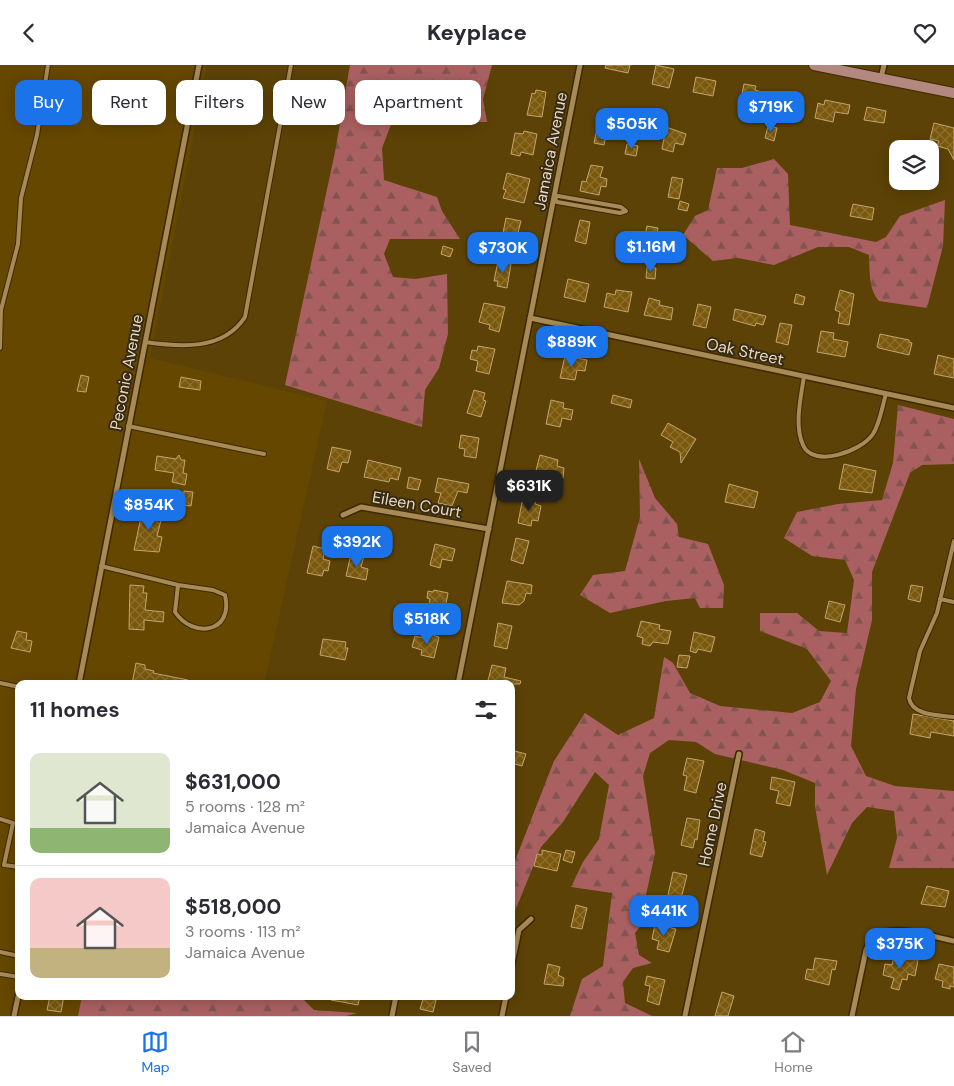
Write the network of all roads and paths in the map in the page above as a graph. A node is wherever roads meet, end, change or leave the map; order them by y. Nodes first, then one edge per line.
1 (48, 65) edge
2 (198, 65) edge
3 (291, 65) edge
4 (580, 65) edge
5 (814, 65) edge
6 (884, 65) edge
7 (881, 78) junction
8 (954, 93) edge
9 (554, 198) junction
10 (530, 318) junction
11 (145, 342) junction
12 (0, 349) edge
13 (804, 376) junction
14 (886, 393) junction
15 (954, 408) edge
16 (128, 426) junction
17 (264, 454) dead end
18 (342, 515) dead end
19 (489, 529) junction
20 (954, 541) edge
21 (101, 566) junction
22 (178, 585) junction
23 (940, 599) junction
24 (954, 602) edge
25 (79, 680) edge
26 (459, 680) edge
27 (0, 683) edge
28 (15, 686) edge
29 (954, 717) edge
30 (739, 754) dead end
31 (0, 819) edge
32 (15, 866) edge
33 (531, 919) dead end
34 (954, 941) edge
35 (515, 950) edge
36 (0, 952) edge
37 (15, 955) edge
38 (0, 974) edge
39 (15, 976) edge
40 (17, 1000) edge
41 (395, 1000) edge
42 (505, 1000) edge
43 (14, 1016) edge
44 (392, 1016) edge
45 (502, 1016) edge
46 (685, 1016) edge
47 (852, 1016) edge

1 - 12 lane
2 - 11 street, Peconic Avenue
3 - 11 lane
4 - 9 street, Jamaica Avenue
5 - 7 street
6 - 7 street
7 - 8 street
9 - 9 lane
9 - 10 street, Jamaica Avenue
10 - 13 street, Oak Street
10 - 19 street, Jamaica Avenue
11 - 16 street, Peconic Avenue
13 - 14 street, Oak Street
13 - 14 lane
14 - 15 street, Oak Street
16 - 17 lane
16 - 21 street, Peconic Avenue
18 - 19 street, Eileen Court
19 - 26 street, Jamaica Avenue
20 - 23 lane
21 - 22 lane
21 - 25 street, Peconic Avenue
22 - 22 lane
23 - 24 lane
23 - 29 lane
27 - 28 lane
30 - 46 street, Home Drive
31 - 32 lane
33 - 35 street
34 - 47 street
36 - 37 lane
38 - 39 lane
40 - 43 street
41 - 44 street
42 - 45 street

